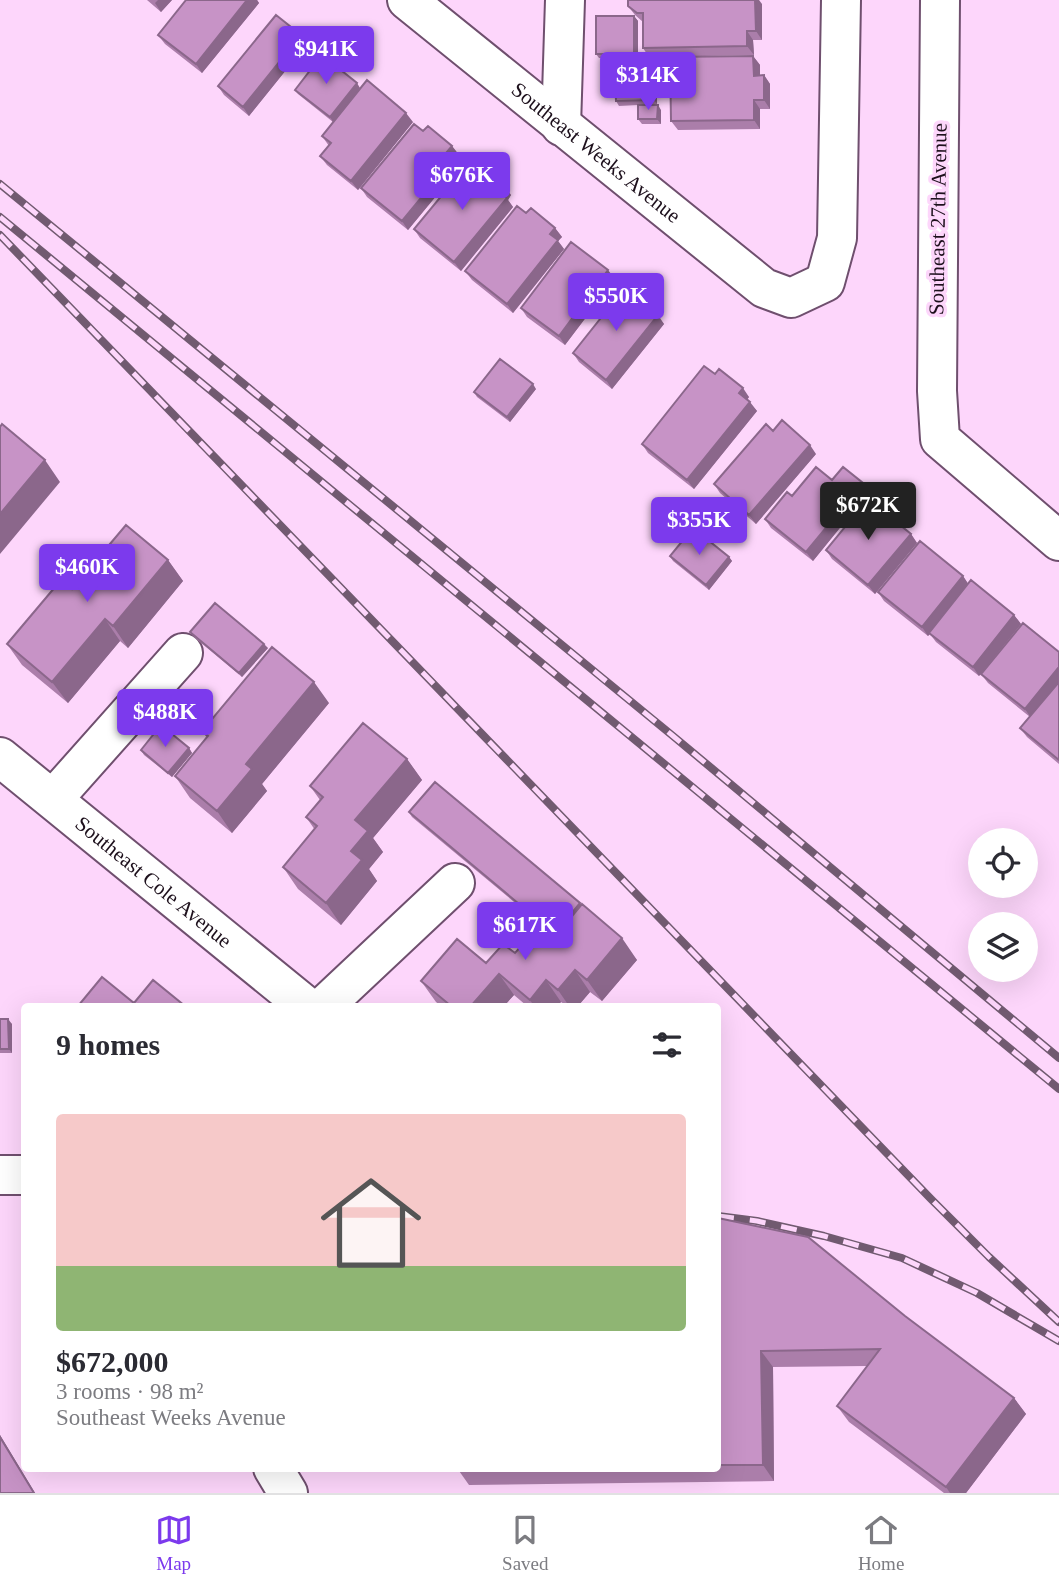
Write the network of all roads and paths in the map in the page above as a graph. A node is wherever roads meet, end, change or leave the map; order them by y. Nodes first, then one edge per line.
1 (407, 0) edge
2 (565, 0) edge
3 (841, 0) edge
4 (940, 0) edge
5 (561, 126) junction
6 (1059, 541) edge
7 (183, 653) dead end
8 (0, 757) edge
9 (53, 800) junction
10 (455, 883) dead end
11 (302, 1003) edge
12 (327, 1003) edge
13 (0, 1175) edge
14 (21, 1175) edge
15 (275, 1472) edge
16 (288, 1493) edge

1 - 5 street, Southeast Weeks Avenue
2 - 5 street
3 - 5 street, Southeast Weeks Avenue
4 - 6 street, Southeast 27th Avenue
7 - 9 street
8 - 9 street, Southeast Cole Avenue
9 - 11 street, Southeast Cole Avenue
10 - 12 street
13 - 14 street
15 - 16 street

